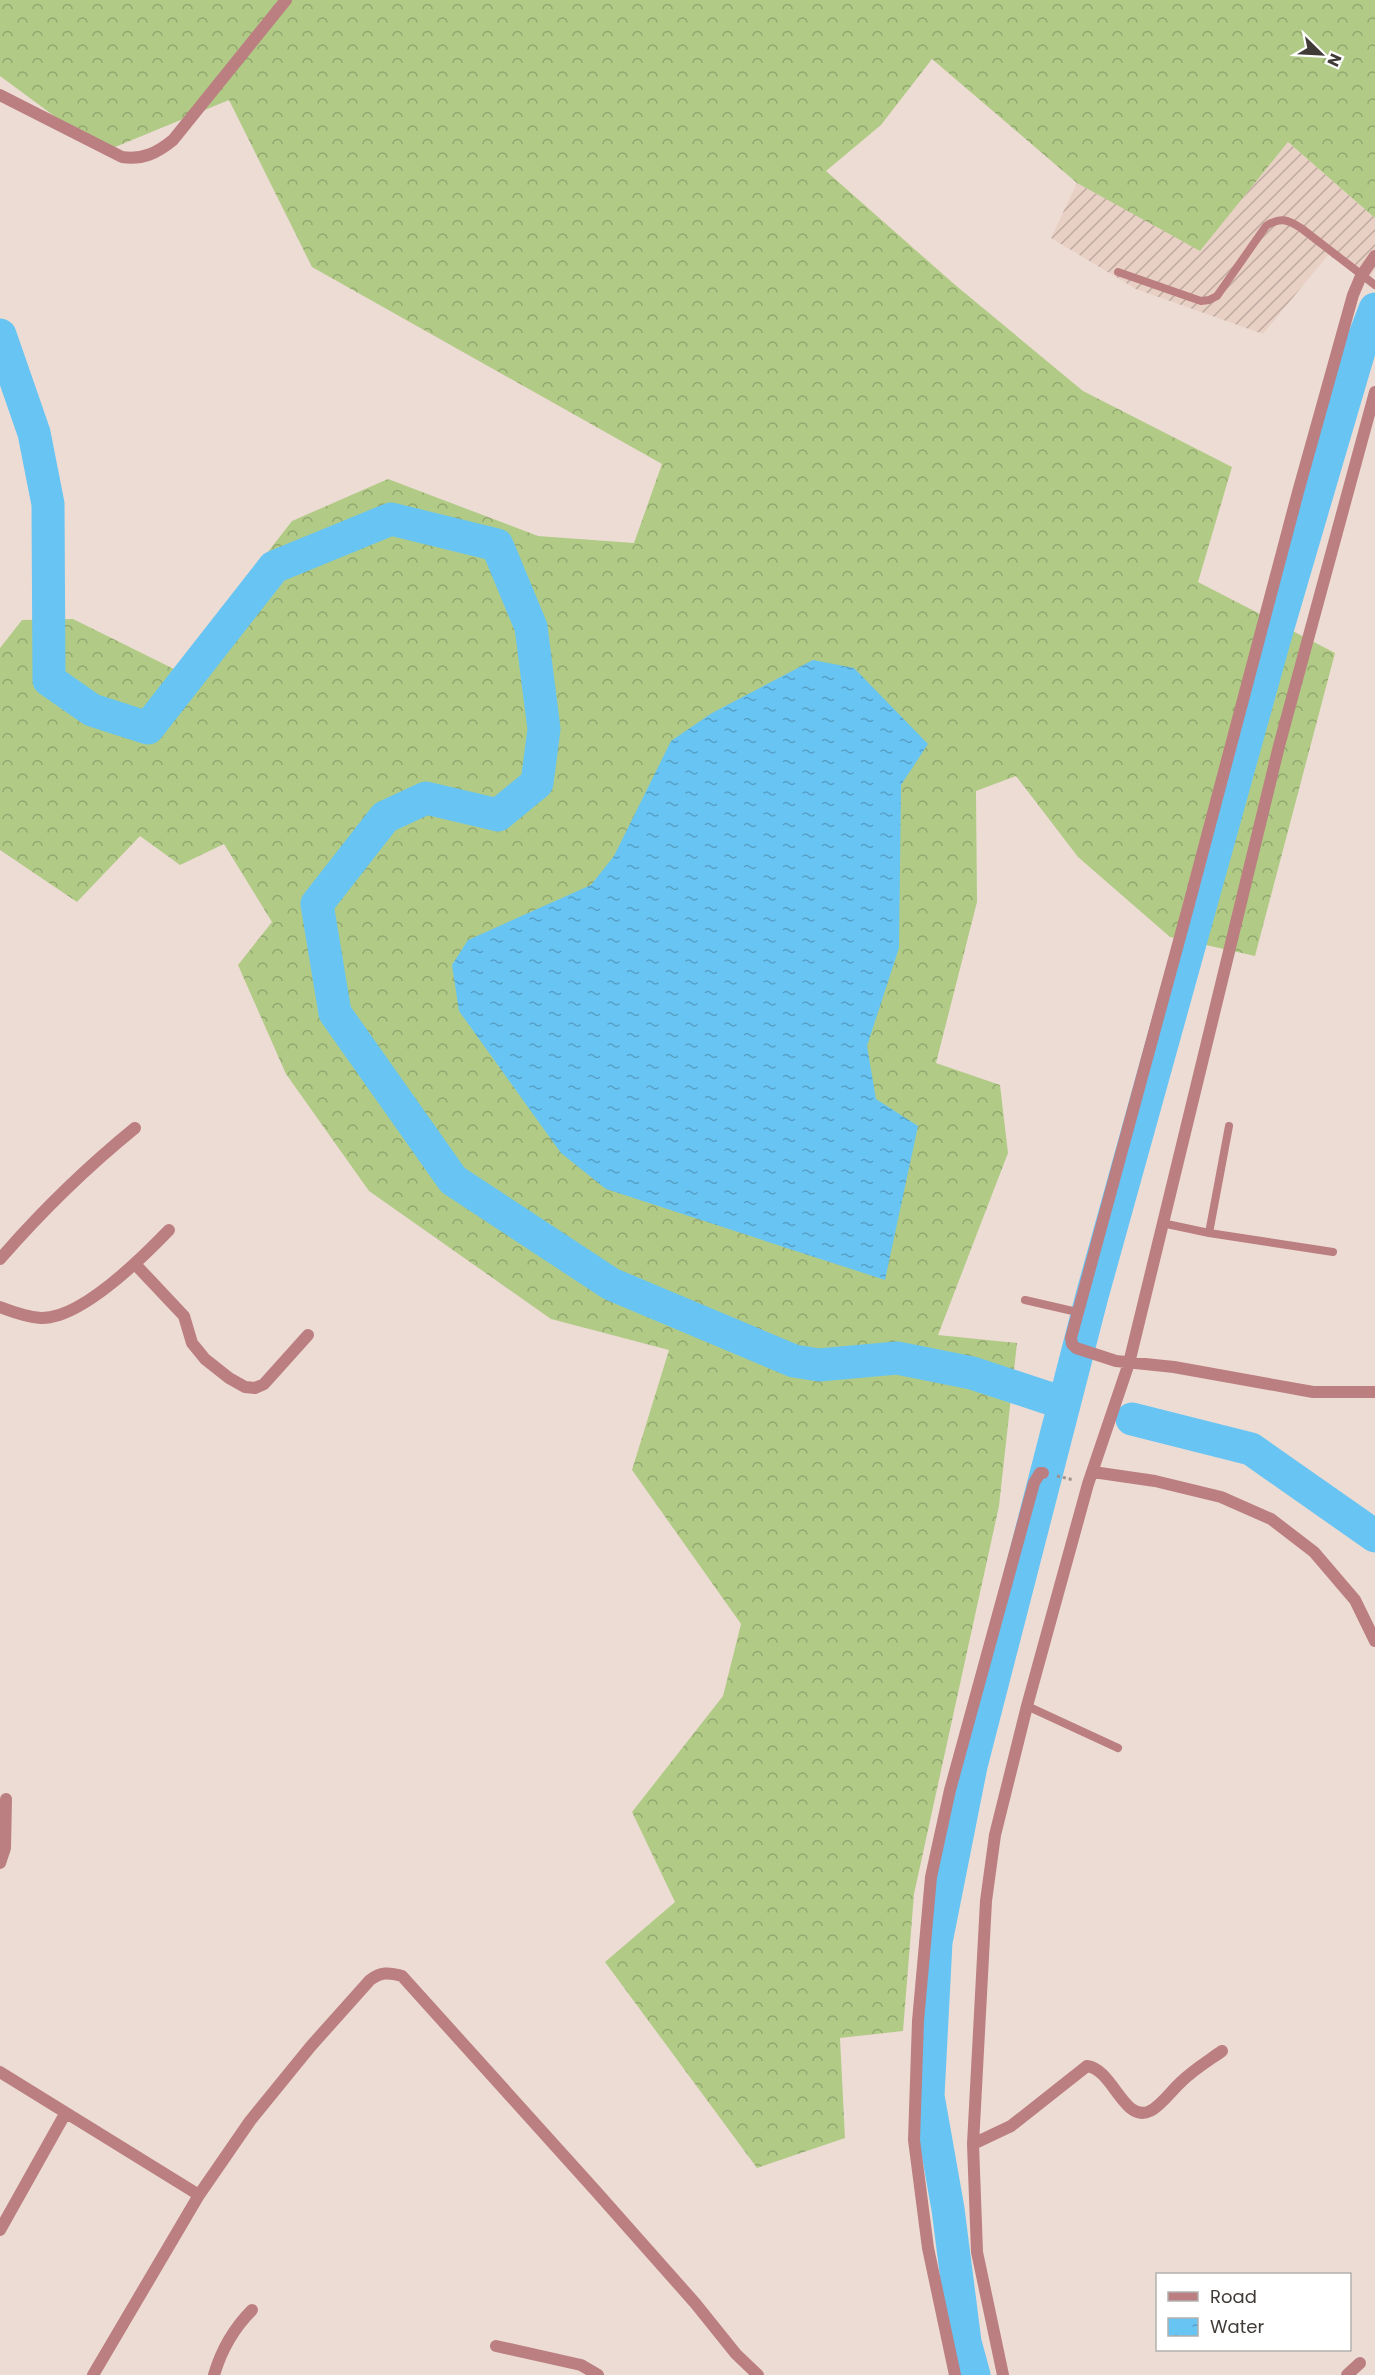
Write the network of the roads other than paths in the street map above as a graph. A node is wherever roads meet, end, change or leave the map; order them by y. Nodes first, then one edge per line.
1 (286, 0) edge
2 (0, 95) edge
3 (1375, 256) edge
4 (1118, 272) dead end
5 (1361, 276) junction
6 (1374, 285) edge
7 (1375, 392) edge
8 (1229, 1126) dead end
9 (135, 1128) dead end
10 (1162, 1222) junction
11 (169, 1230) dead end
12 (1209, 1233) junction
13 (1333, 1252) dead end
14 (0, 1259) edge
15 (135, 1264) junction
16 (1025, 1300) dead end
17 (0, 1307) edge
18 (1077, 1312) junction
19 (308, 1335) dead end
20 (1129, 1363) junction
21 (1375, 1392) edge
22 (1093, 1472) junction
23 (1044, 1473) dead end
24 (1375, 1641) edge
25 (1028, 1706) junction
26 (1118, 1748) dead end
27 (6, 1799) dead end
28 (0, 1863) edge
29 (1222, 2051) dead end
30 (0, 2072) edge
31 (65, 2114) junction
32 (973, 2144) junction
33 (199, 2195) junction
34 (0, 2230) edge
35 (252, 2310) dead end
36 (496, 2346) dead end
37 (1360, 2363) dead end
38 (93, 2375) edge
39 (214, 2375) edge
40 (598, 2375) edge
41 (758, 2375) edge
42 (955, 2375) edge
43 (1003, 2375) edge
44 (1347, 2375) edge

1 - 2 street
3 - 5 street
4 - 5 lane
5 - 6 lane
5 - 18 street
7 - 10 street
8 - 12 lane
9 - 14 street
10 - 12 lane
10 - 20 street
11 - 15 street
12 - 13 lane
15 - 17 street
15 - 19 street
16 - 18 lane
18 - 20 street
20 - 21 street
20 - 22 street
22 - 24 street
22 - 25 street
23 - 42 street
25 - 26 lane
25 - 32 street
27 - 28 street
29 - 32 street
30 - 31 street
31 - 33 street
31 - 34 street
32 - 43 street
33 - 38 street
33 - 41 street
35 - 39 street
36 - 40 street
37 - 44 street

